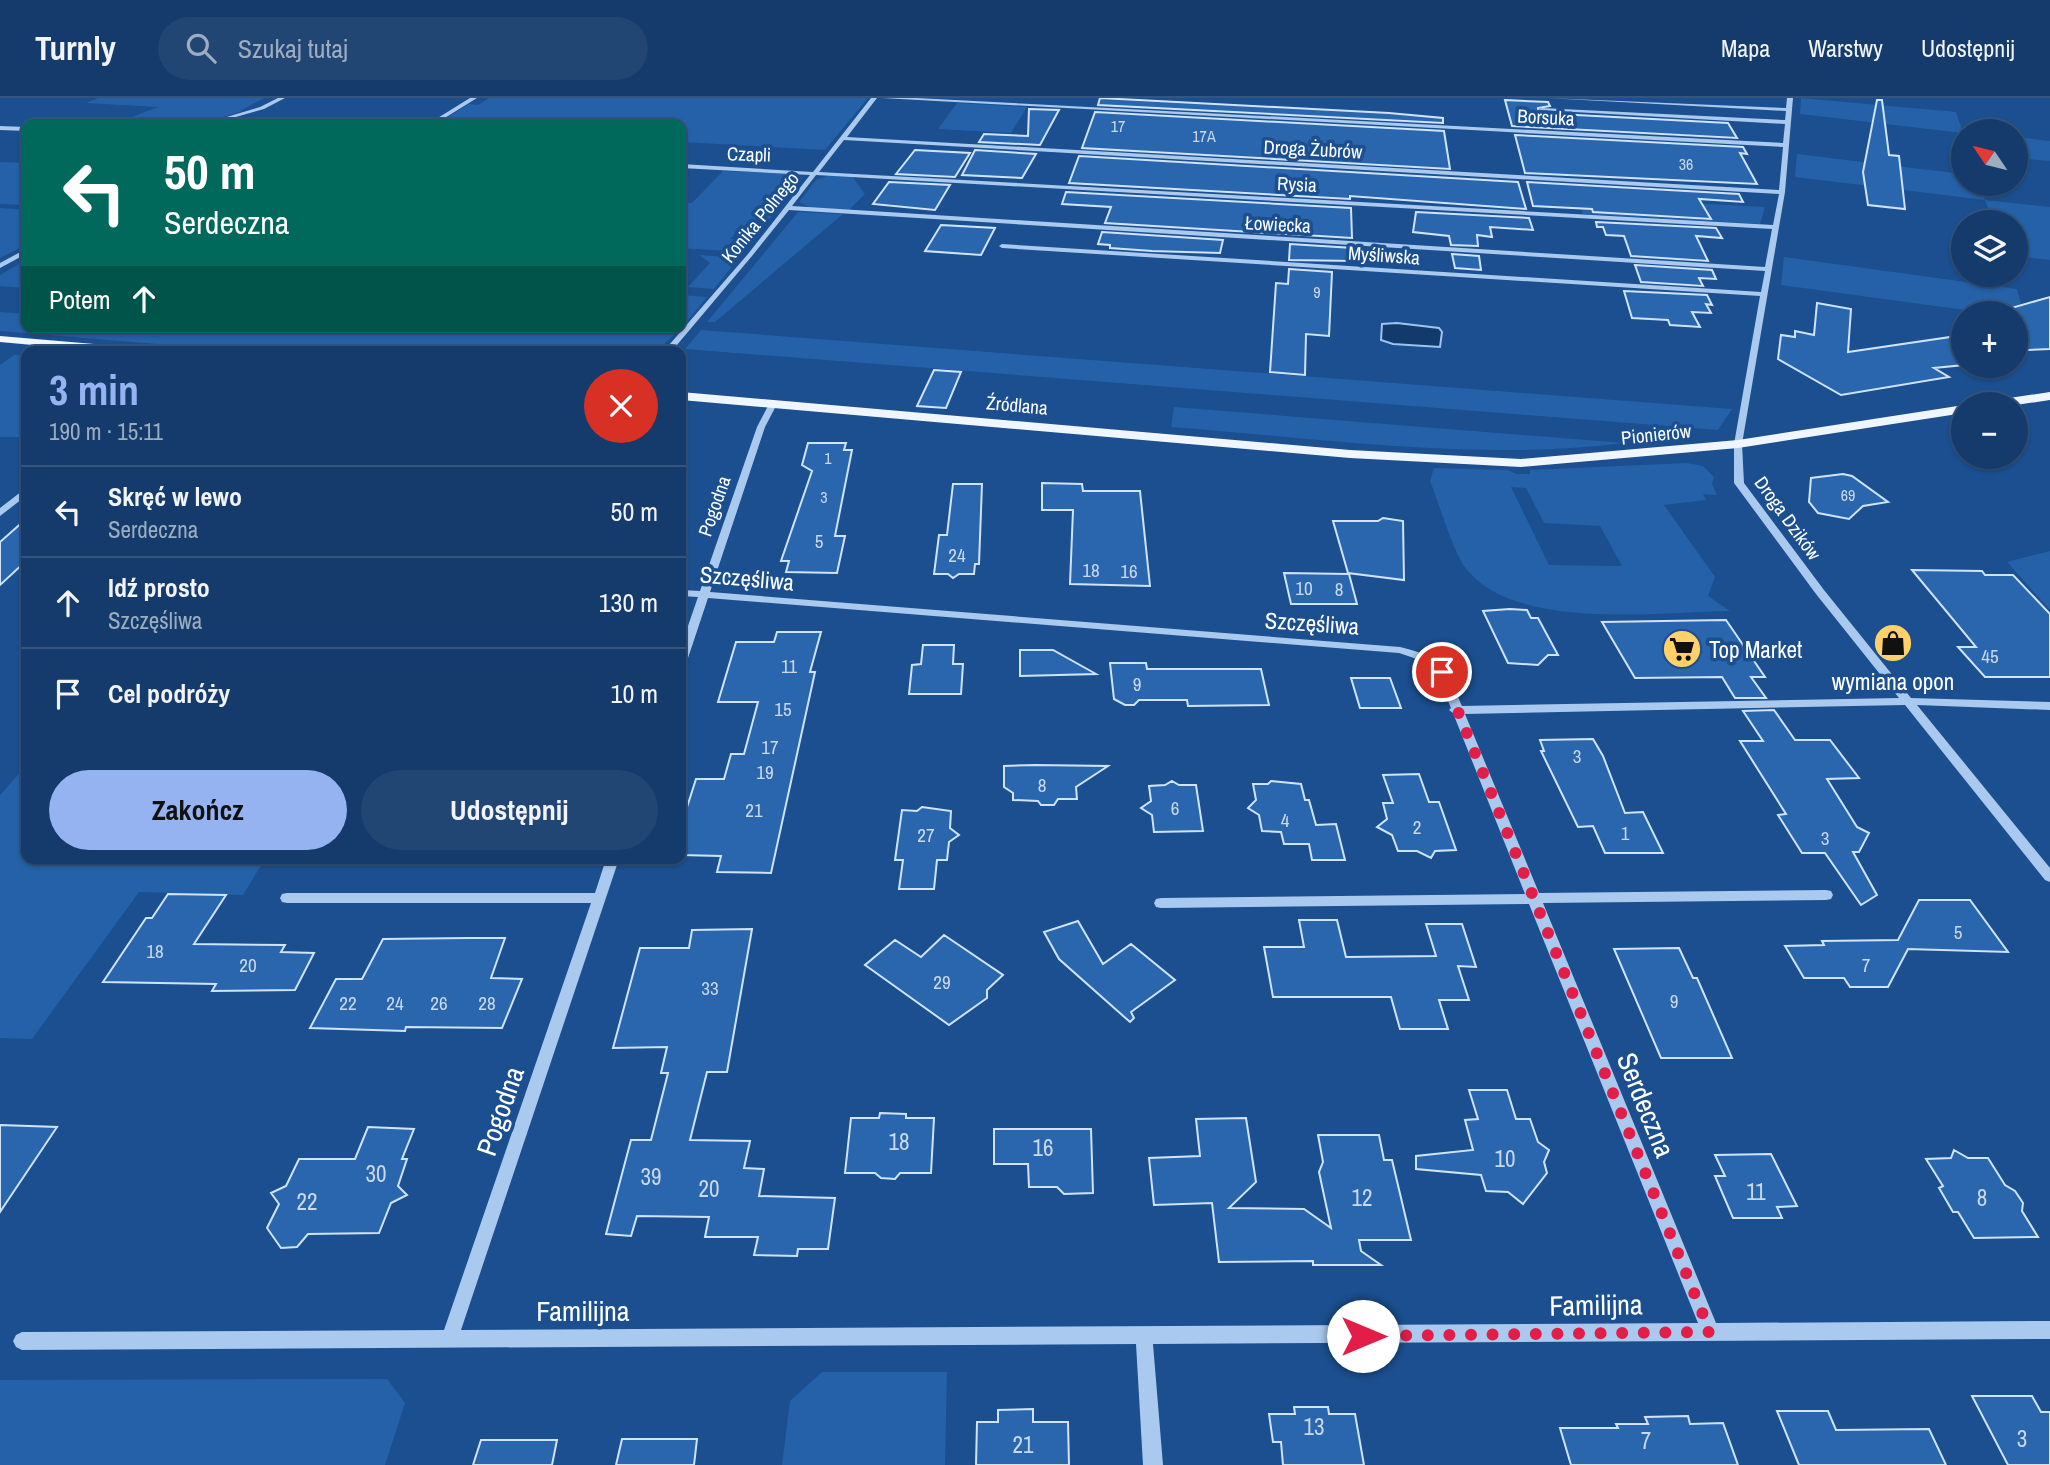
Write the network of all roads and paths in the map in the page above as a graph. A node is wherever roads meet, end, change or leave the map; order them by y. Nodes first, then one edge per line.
1 (282, 98) edge
2 (474, 98) edge
3 (874, 98) edge
4 (885, 98) edge
5 (1550, 98) edge
6 (1790, 98) edge
7 (1542, 110) dead end
8 (1789, 110) junction
9 (224, 119) edge
10 (439, 119) edge
11 (1788, 122) junction
12 (0, 128) edge
13 (21, 130) edge
14 (842, 138) junction
15 (1786, 145) junction
16 (686, 166) edge
17 (817, 172) junction
18 (1782, 192) junction
19 (787, 208) junction
20 (1776, 227) junction
21 (1002, 246) dead end
22 (21, 254) edge
23 (0, 266) edge
24 (1768, 269) junction
25 (1764, 294) junction
26 (686, 329) edge
27 (0, 339) edge
28 (82, 346) edge
29 (686, 396) edge
30 (2050, 396) edge
31 (2028, 399) edge
32 (773, 404) junction
33 (1951, 411) edge
34 (1738, 444) junction
35 (1350, 454) joint
36 (21, 495) edge
37 (0, 513) edge
38 (686, 593) edge
39 (703, 595) junction
40 (686, 646) edge
41 (1907, 701) junction
42 (2050, 706) edge
43 (1455, 710) junction
44 (611, 864) edge
45 (2050, 877) edge
46 (1826, 895) dead end
47 (287, 898) dead end
48 (600, 898) junction
49 (1533, 898) junction
50 (1161, 903) dead end
51 (2050, 1330) edge
52 (1710, 1332) junction
53 (1143, 1337) junction
54 (449, 1340) junction
55 (22, 1341) dead end
56 (1153, 1465) edge

1 - 9 street
2 - 10 street
3 - 14 street, Konika Polnego
4 - 15 street, Borsuka
5 - 8 street
6 - 8 street, Droga Dzików
7 - 11 street
8 - 11 street, Droga Dzików
11 - 15 street, Droga Dzików
12 - 13 street
14 - 17 street, Konika Polnego
14 - 18 street, Droga Żubrów
15 - 18 street, Droga Dzików
16 - 17 street, Czapli
17 - 19 street, Konika Polnego
17 - 20 street, Rysia
18 - 20 street, Droga Dzików
19 - 24 street, Łowiecka
19 - 26 street, Konika Polnego
20 - 24 street, Droga Dzików
21 - 25 street, Myśliwska
22 - 23 street
24 - 25 street, Droga Dzików
25 - 34 street, Droga Dzików
27 - 28 main road
29 - 32 main road, Źródlana
30 - 31 main road
32 - 35 main road, Źródlana
32 - 39 street, Pogodna
33 - 34 main road, Pionierów
34 - 35 main road, Pionierów
34 - 41 street, Droga Dzików
36 - 37 street
38 - 39 street, Szczęśliwa
39 - 40 street, Pogodna
39 - 43 street, Szczęśliwa
41 - 42 street
41 - 43 street
41 - 45 street, Droga Dzików
43 - 49 street, Serdeczna
44 - 48 street, Pogodna
46 - 49 street
47 - 48 street
48 - 54 street, Pogodna
49 - 50 street
49 - 52 street, Serdeczna
51 - 52 street, Familijna
52 - 53 street, Familijna
53 - 54 street, Familijna
53 - 56 street
54 - 55 street, Familijna

